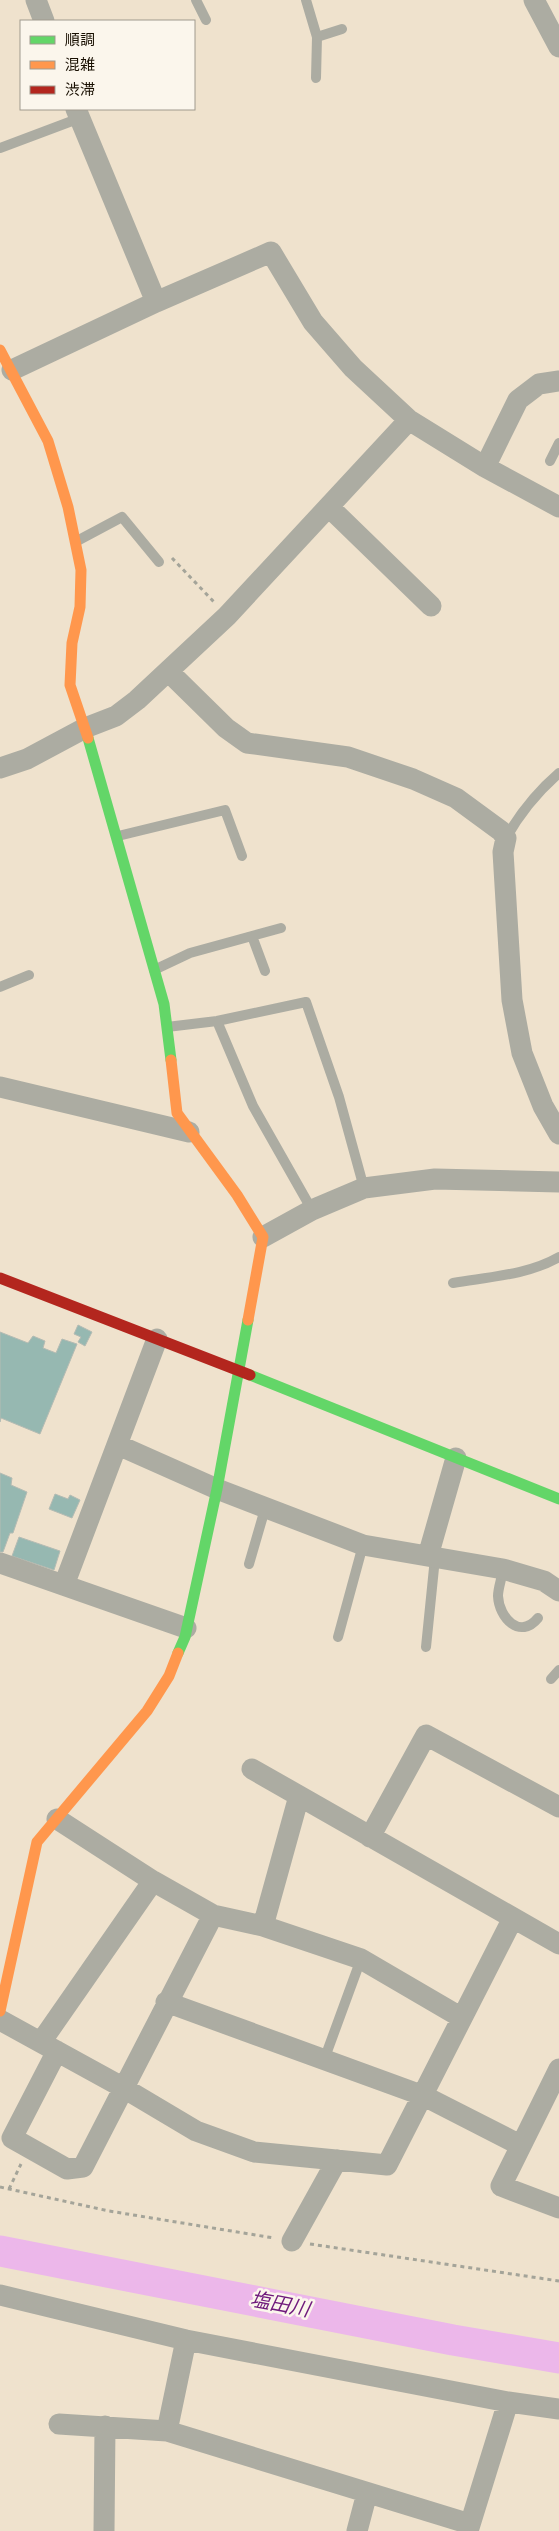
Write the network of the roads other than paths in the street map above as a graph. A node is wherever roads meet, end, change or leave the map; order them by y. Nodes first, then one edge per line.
1 (36, 0) edge
2 (196, 0) edge
3 (306, 0) edge
4 (534, 0) edge
5 (44, 20) edge
6 (206, 20) dead end
7 (342, 29) dead end
8 (317, 37) junction
9 (559, 47) edge
10 (316, 78) dead end
11 (78, 113) edge
12 (0, 148) edge
13 (156, 302) junction
14 (0, 350) edge
15 (12, 370) junction
16 (559, 381) edge
17 (409, 420) junction
18 (559, 443) edge
19 (550, 461) dead end
20 (485, 467) junction
21 (559, 507) edge
22 (330, 508) junction
23 (76, 542) junction
24 (159, 562) road end
25 (431, 606) dead end
26 (169, 672) junction
27 (85, 728) junction
28 (0, 768) edge
29 (559, 773) edge
30 (115, 837) junction
31 (506, 838) junction
32 (242, 856) dead end
33 (281, 928) dead end
34 (252, 936) junction
35 (154, 970) junction
36 (265, 971) dead end
37 (29, 975) dead end
38 (0, 987) edge
39 (217, 1021) junction
40 (167, 1027) junction
41 (0, 1087) edge
42 (189, 1132) junction
43 (559, 1134) edge
44 (559, 1182) edge
45 (364, 1188) junction
46 (312, 1210) junction
47 (263, 1237) junction
48 (559, 1257) edge
49 (0, 1278) edge
50 (453, 1283) dead end
51 (158, 1339) junction
52 (238, 1370) junction
53 (118, 1445) junction
54 (456, 1458) junction
55 (217, 1490) junction
56 (559, 1499) edge
57 (265, 1509) junction
58 (363, 1545) junction
59 (432, 1557) junction
60 (0, 1563) edge
61 (249, 1564) dead end
62 (503, 1569) junction
63 (64, 1585) junction
64 (559, 1591) edge
65 (538, 1618) dead end
66 (186, 1628) junction
67 (338, 1637) dead end
68 (426, 1647) dead end
69 (559, 1670) edge
70 (551, 1679) dead end
71 (252, 1769) dead end
72 (299, 1796) junction
73 (559, 1807) edge
74 (57, 1819) junction
75 (370, 1837) junction
76 (154, 1881) junction
77 (213, 1915) junction
78 (513, 1918) junction
79 (263, 1926) junction
80 (559, 1944) edge
81 (361, 1959) junction
82 (166, 2002) junction
83 (0, 2011) edge
84 (462, 2018) junction
85 (0, 2020) edge
86 (49, 2047) junction
87 (324, 2060) junction
88 (559, 2069) edge
89 (122, 2087) junction
90 (424, 2096) junction
91 (520, 2146) junction
92 (337, 2160) junction
93 (559, 2208) edge
94 (292, 2241) dead end
95 (0, 2295) edge
96 (186, 2340) junction
97 (508, 2402) junction
98 (559, 2409) edge
99 (59, 2424) dead end
100 (104, 2426) junction
101 (167, 2431) junction
102 (367, 2493) junction
103 (469, 2528) edge
104 (105, 2531) edge
105 (357, 2531) edge

1 - 5 street
2 - 6 lane
3 - 8 lane
4 - 9 street
7 - 8 lane
8 - 10 lane
11 - 12 lane
11 - 13 street
13 - 15 street
13 - 17 street
14 - 15 street
15 - 23 street
16 - 20 street
17 - 20 street
17 - 22 street
18 - 19 lane
20 - 21 street
22 - 25 street
22 - 26 street
23 - 24 lane
23 - 27 street
26 - 27 street
26 - 31 street
27 - 28 street
27 - 30 street
29 - 31 lane
30 - 32 lane
30 - 35 street
31 - 43 street
33 - 34 lane
34 - 35 lane
34 - 36 lane
35 - 40 street
37 - 38 lane
39 - 40 lane
39 - 45 lane
39 - 46 lane
40 - 42 street
41 - 42 street
42 - 47 street
44 - 45 street
45 - 46 street
46 - 47 street
47 - 52 street
48 - 50 lane
49 - 51 street
51 - 52 street
51 - 53 street
52 - 54 street
52 - 55 street
53 - 55 street
53 - 63 street
54 - 56 street
54 - 59 street
55 - 57 street
55 - 66 street
57 - 58 street
57 - 61 lane
58 - 59 street
58 - 67 lane
59 - 62 street
59 - 68 lane
60 - 63 street
62 - 64 street
62 - 65 lane
63 - 66 street
66 - 74 street
69 - 70 lane
71 - 72 street
72 - 75 street
72 - 79 street
73 - 75 street
74 - 76 street
74 - 83 street
75 - 78 street
76 - 77 street
76 - 86 street
77 - 79 street
77 - 82 street
78 - 80 street
78 - 84 street
79 - 81 street
81 - 84 street
81 - 87 lane
82 - 87 street
82 - 89 street
84 - 90 street
85 - 86 street
86 - 89 street
86 - 89 street
87 - 90 street
88 - 91 street
89 - 92 street
90 - 91 street
90 - 92 street
91 - 93 street
92 - 94 street
95 - 96 street
96 - 97 street
96 - 101 street
97 - 98 street
97 - 103 street
99 - 100 street
100 - 101 street
100 - 104 street
101 - 102 street
102 - 103 street
102 - 105 street

